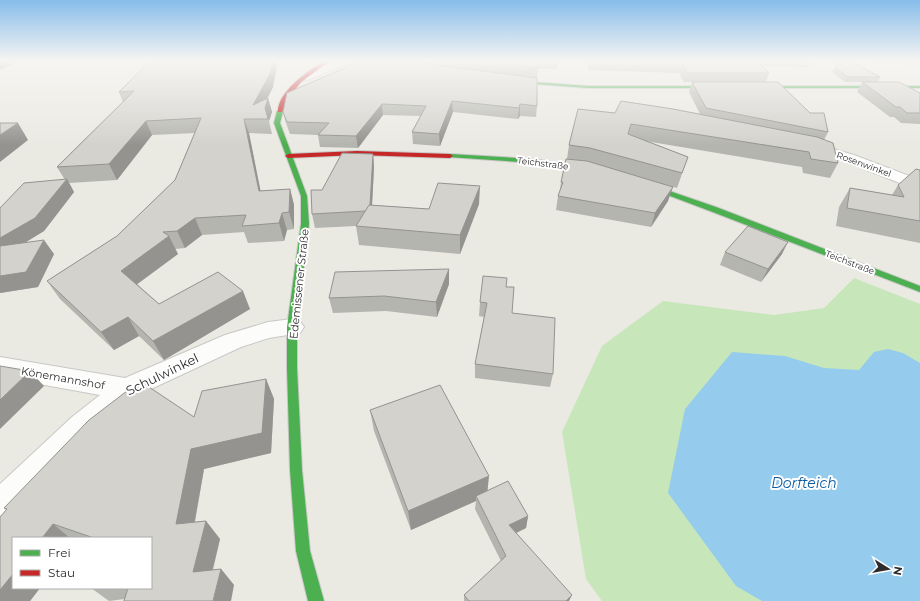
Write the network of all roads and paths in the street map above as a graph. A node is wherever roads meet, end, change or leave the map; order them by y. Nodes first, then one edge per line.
1 (294, 89) edge
2 (790, 141) edge
3 (288, 156) junction
4 (602, 173) edge
5 (636, 182) edge
6 (920, 186) edge
7 (920, 289) edge
8 (292, 327) junction
9 (0, 367) edge
10 (127, 389) junction
11 (0, 506) edge
12 (316, 601) edge

1 - 3 street, Edemissener Straße
2 - 6 street, Rosenwinkel
3 - 4 street, Teichstraße
3 - 8 street, Edemissener Straße
5 - 7 street, Teichstraße
8 - 10 street, Schulwinkel
8 - 12 street, Edemissener Straße
9 - 10 street, Könemannshof
10 - 11 street, Schulwinkel

